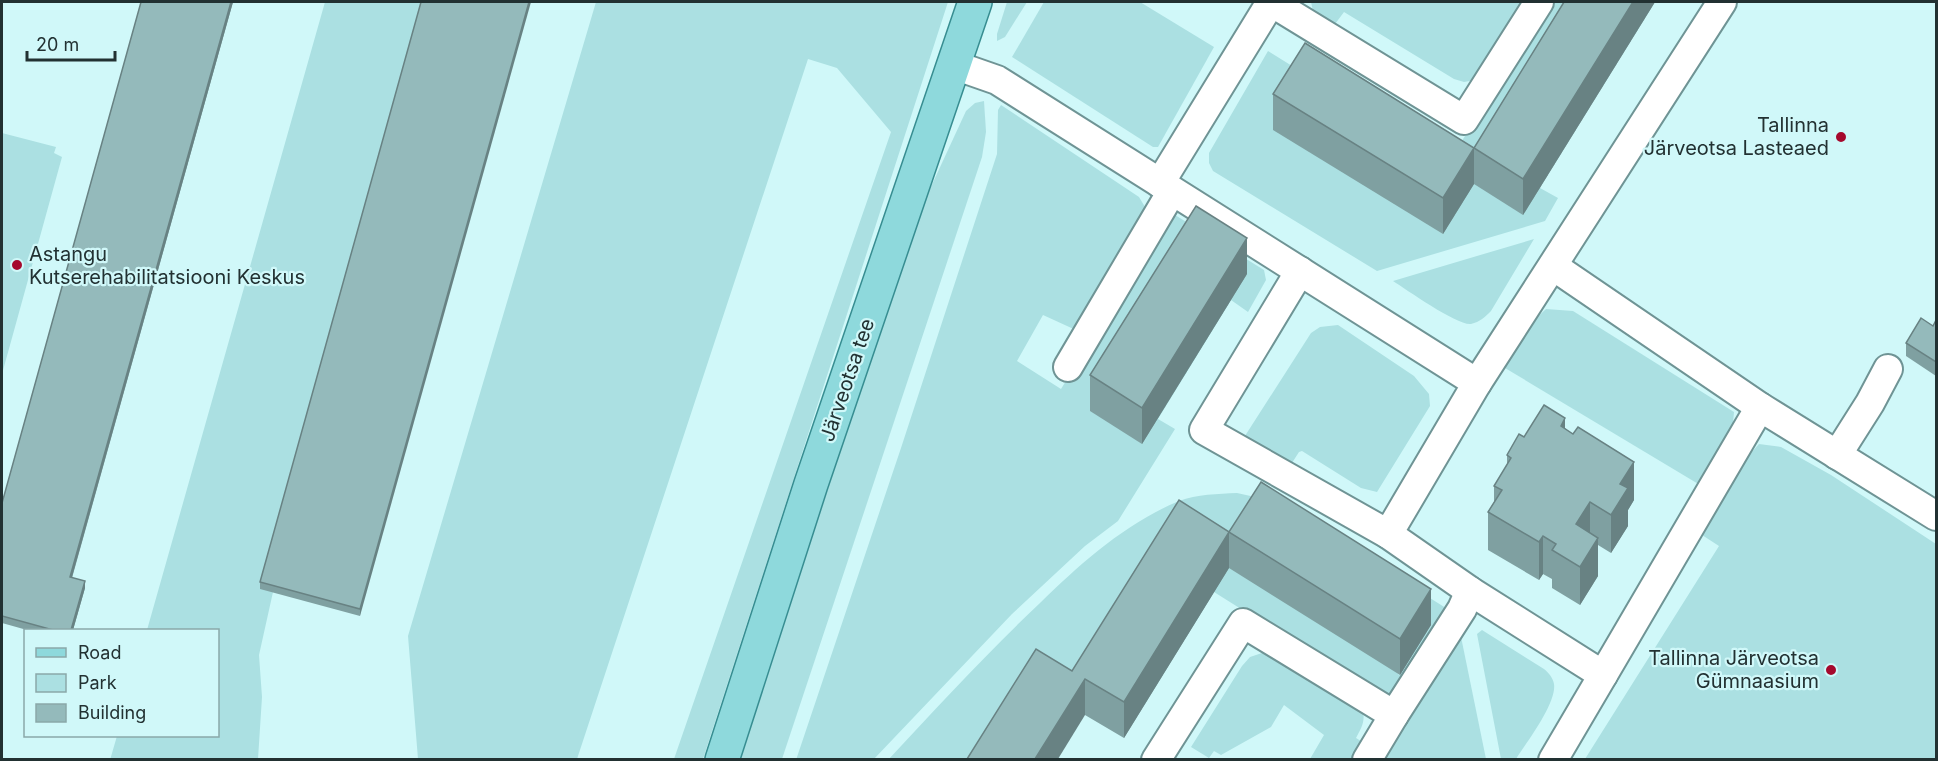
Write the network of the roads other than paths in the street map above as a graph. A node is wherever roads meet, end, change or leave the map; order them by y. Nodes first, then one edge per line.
1 (975, 2) edge
2 (1271, 2) edge
3 (1539, 2) edge
4 (1722, 2) edge
5 (954, 64) junction
6 (1166, 187) junction
7 (1553, 266) junction
8 (1300, 272) junction
9 (1068, 367) dead end
10 (1888, 369) dead end
11 (1477, 383) junction
12 (1760, 407) junction
13 (1837, 455) junction
14 (1936, 516) edge
15 (1388, 534) junction
16 (1470, 591) junction
17 (1603, 675) junction
18 (1394, 715) junction
19 (722, 759) edge
20 (1156, 759) edge
21 (1367, 759) edge
22 (1553, 759) edge

1 - 5 main road, Järveotsa tee
2 - 3 street
2 - 6 street
4 - 7 street
5 - 6 street
5 - 19 main road, Järveotsa tee
6 - 8 street
6 - 9 street
7 - 11 street
7 - 12 street
8 - 11 street
8 - 15 street
10 - 13 street
11 - 15 street
12 - 13 street
12 - 17 street
13 - 14 street
15 - 16 street
16 - 17 street
16 - 18 street
17 - 22 street
18 - 20 street
18 - 21 street

